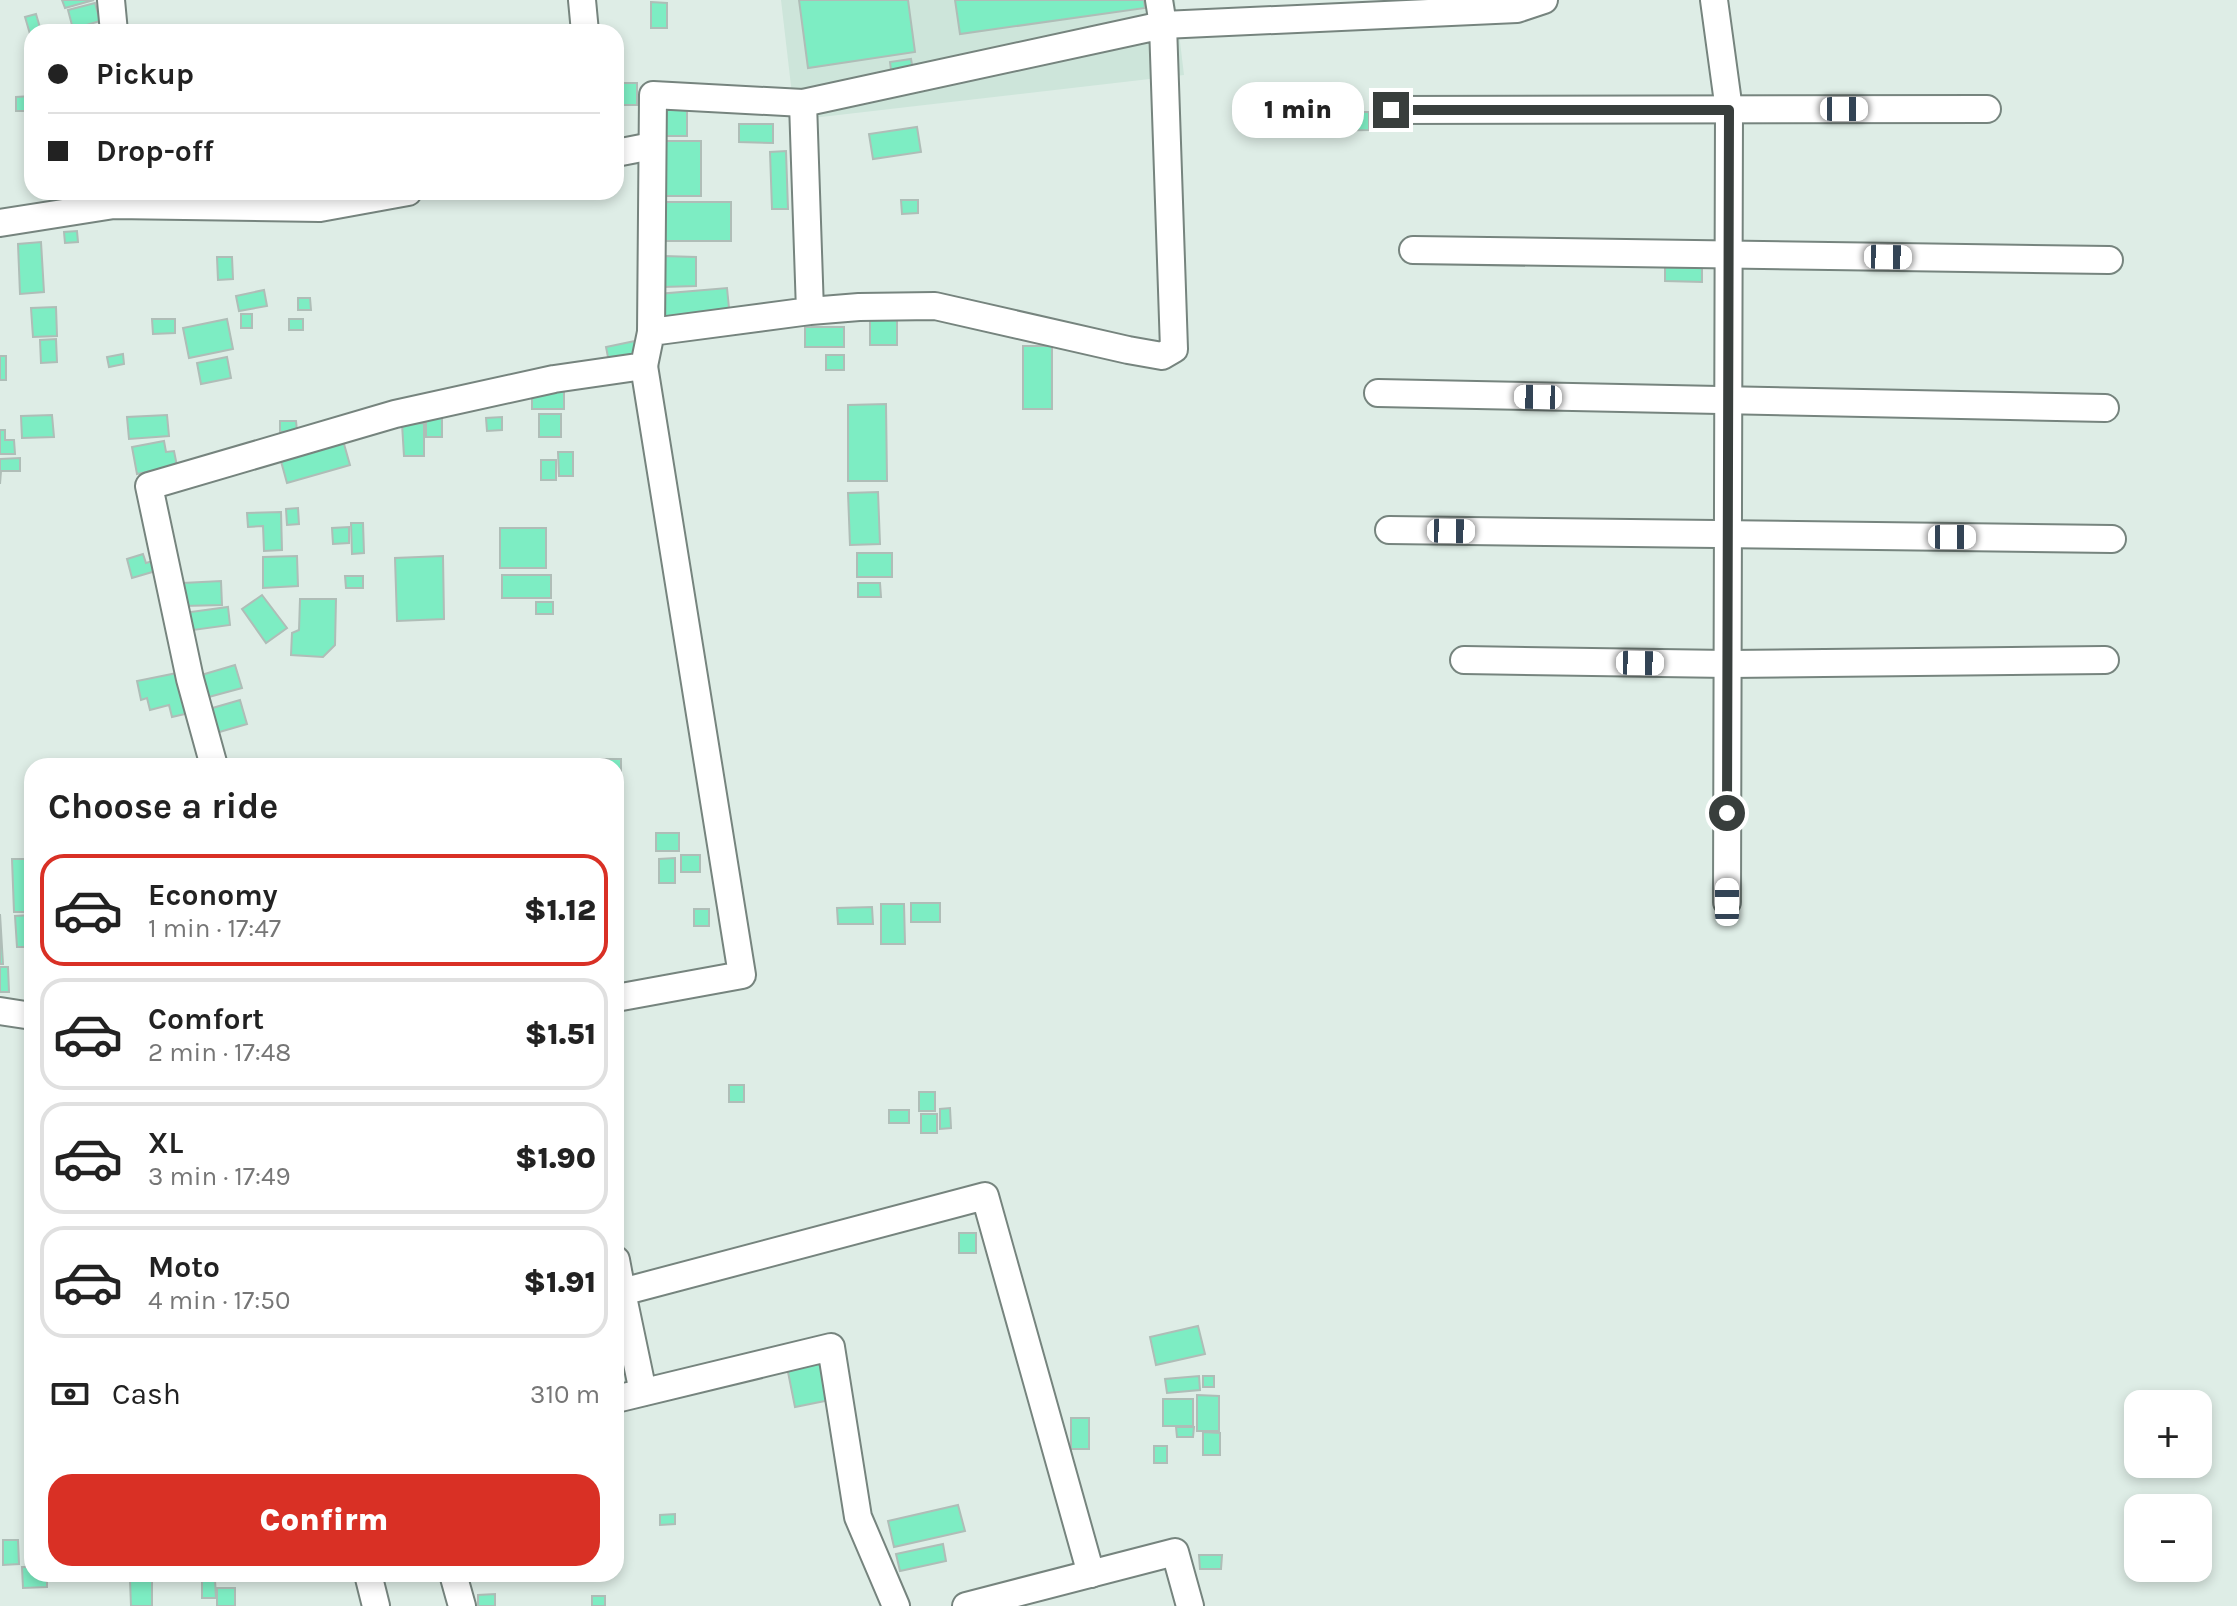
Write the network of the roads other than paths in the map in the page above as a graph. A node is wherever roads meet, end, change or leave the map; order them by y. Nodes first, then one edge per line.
1 (111, 0) edge
2 (582, 0) edge
3 (1544, 0) edge
4 (1714, 0) edge
5 (1161, 12) edge
6 (113, 24) edge
7 (584, 24) edge
8 (803, 103) junction
9 (1987, 109) dead end
10 (1391, 110) dead end
11 (1729, 110) junction
12 (652, 146) junction
13 (624, 151) edge
14 (128, 200) edge
15 (152, 200) edge
16 (364, 200) edge
17 (0, 223) edge
18 (1413, 250) dead end
19 (1730, 255) junction
20 (2109, 260) dead end
21 (810, 311) junction
22 (651, 332) junction
23 (644, 366) junction
24 (1378, 393) dead end
25 (1729, 401) junction
26 (2105, 408) dead end
27 (1389, 530) dead end
28 (1729, 535) junction
29 (2112, 539) dead end
30 (1464, 660) dead end
31 (2105, 660) dead end
32 (1728, 664) junction
33 (212, 758) edge
34 (1727, 902) dead end
35 (624, 997) edge
36 (0, 1011) edge
37 (24, 1015) edge
38 (624, 1291) edge
39 (624, 1302) edge
40 (643, 1392) junction
41 (624, 1397) edge
42 (1091, 1574) junction
43 (370, 1582) edge
44 (455, 1582) edge
45 (376, 1606) edge
46 (462, 1606) edge
47 (896, 1606) edge
48 (966, 1606) edge
49 (1190, 1606) edge

1 - 6 street
2 - 7 street
3 - 5 street
4 - 11 street
5 - 8 street
5 - 21 street
8 - 12 street
8 - 21 street
9 - 11 street
10 - 11 street
11 - 19 street
12 - 13 street
12 - 22 street
14 - 17 street
15 - 16 street
18 - 19 street
19 - 20 street
19 - 25 street
21 - 22 street
22 - 23 street
23 - 33 street
23 - 35 street
24 - 25 street
25 - 26 street
25 - 28 street
27 - 28 street
28 - 29 street
28 - 32 street
30 - 32 street
31 - 32 street
32 - 34 street
36 - 37 street
38 - 42 street
39 - 40 street
40 - 41 street
40 - 47 street
42 - 48 street
42 - 49 street
43 - 45 street
44 - 46 street

